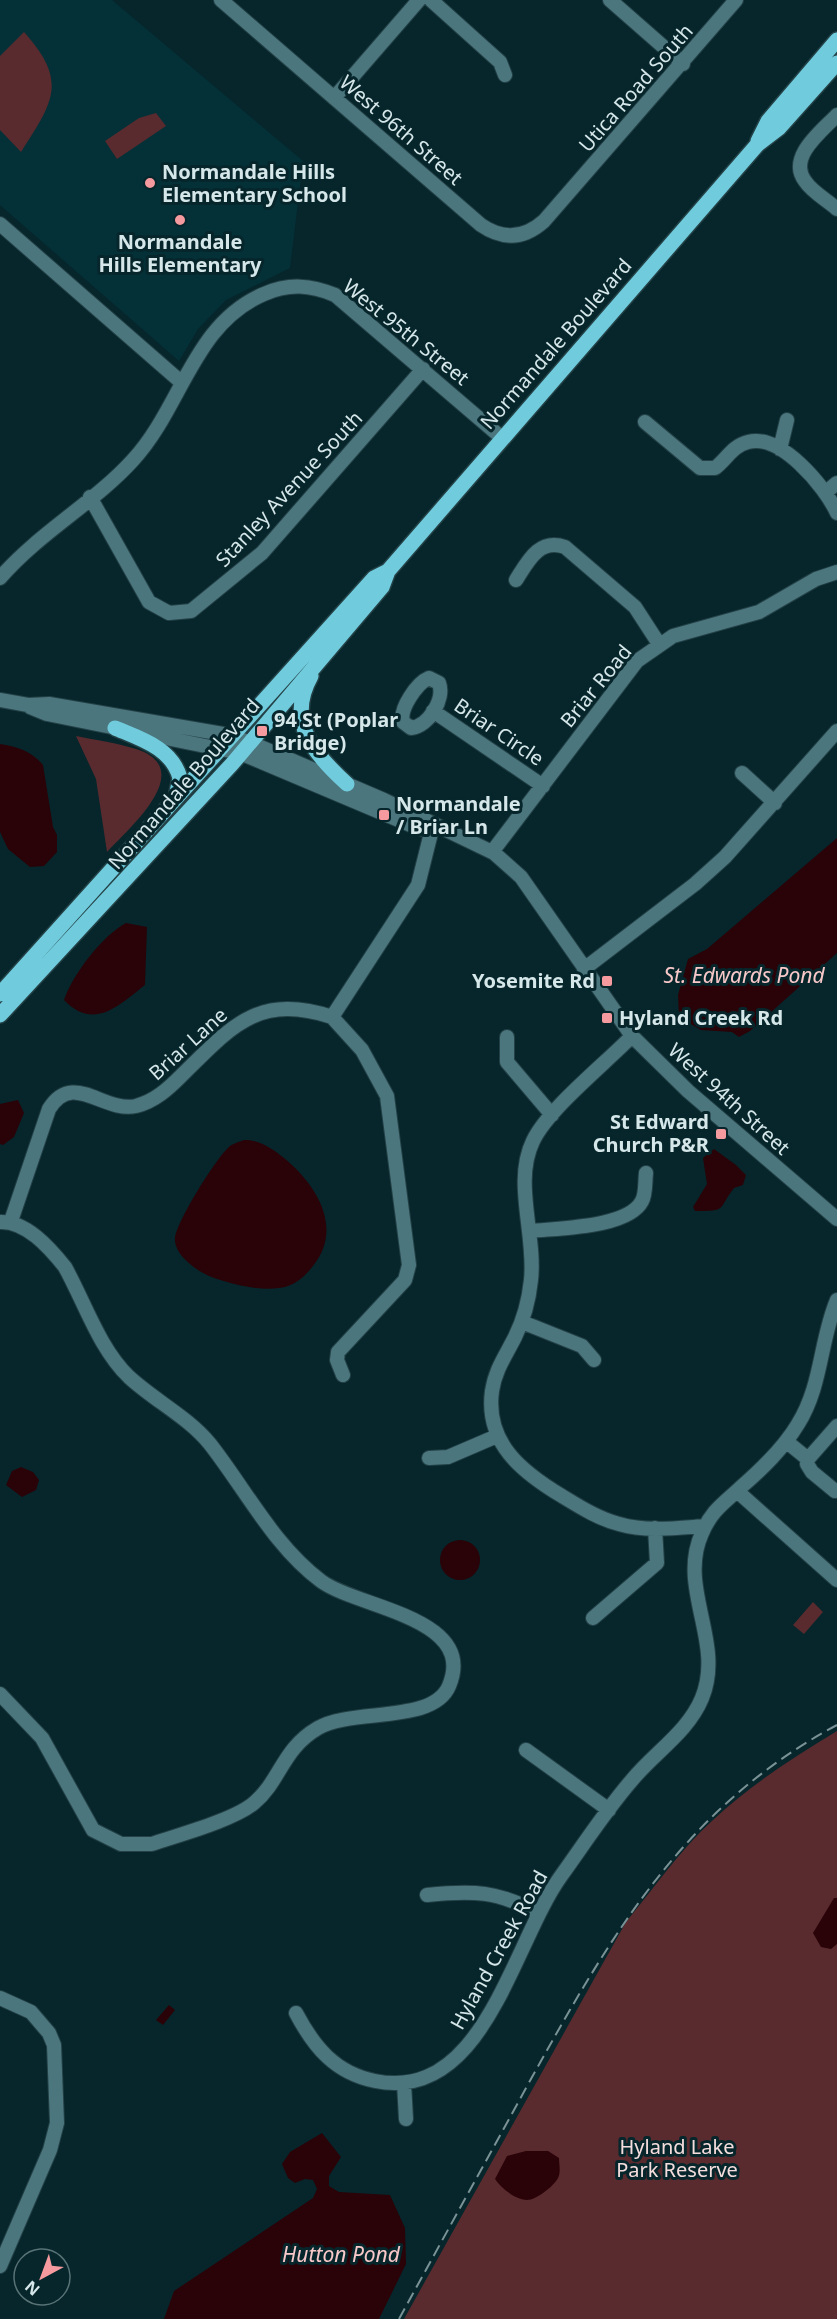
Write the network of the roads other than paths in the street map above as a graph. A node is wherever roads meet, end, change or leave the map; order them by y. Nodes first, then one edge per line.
1 (221, 0) edge
2 (419, 0) edge
3 (430, 0) edge
4 (610, 0) edge
5 (736, 0) edge
6 (837, 40) edge
7 (837, 63) edge
8 (683, 64) junction
9 (505, 75) dead end
10 (334, 98) junction
11 (837, 115) edge
12 (756, 145) junction
13 (563, 200) joint
14 (837, 209) edge
15 (0, 224) edge
16 (423, 369) junction
17 (181, 382) junction
18 (787, 420) dead end
19 (645, 422) dead end
20 (502, 438) junction
21 (780, 449) junction
22 (837, 483) edge
23 (825, 493) junction
24 (90, 497) junction
25 (837, 513) edge
26 (388, 571) junction
27 (837, 572) edge
28 (0, 578) edge
29 (516, 580) dead end
30 (659, 644) junction
31 (321, 658) junction
32 (0, 700) edge
33 (28, 705) junction
34 (433, 711) dead end
35 (115, 728) junction
36 (837, 731) edge
37 (227, 742) junction
38 (245, 748) junction
39 (742, 773) dead end
40 (543, 786) junction
41 (345, 789) junction
42 (176, 798) junction
43 (775, 803) junction
44 (433, 825) junction
45 (492, 852) junction
46 (584, 969) junction
47 (0, 994) edge
48 (0, 1015) edge
49 (332, 1017) junction
50 (632, 1035) junction
51 (507, 1037) dead end
52 (552, 1115) junction
53 (646, 1173) dead end
54 (837, 1219) edge
55 (6, 1222) edge
56 (531, 1231) junction
57 (837, 1300) edge
58 (522, 1322) junction
59 (832, 1334) edge
60 (594, 1360) dead end
61 (342, 1375) dead end
62 (837, 1426) edge
63 (497, 1436) junction
64 (787, 1442) junction
65 (429, 1458) dead end
66 (808, 1459) junction
67 (737, 1491) junction
68 (835, 1491) dead end
69 (705, 1526) junction
70 (655, 1528) junction
71 (837, 1580) edge
72 (593, 1618) dead end
73 (0, 1694) edge
74 (526, 1750) dead end
75 (609, 1810) junction
76 (427, 1895) dead end
77 (539, 1913) junction
78 (0, 1998) edge
79 (297, 2013) dead end
80 (404, 2083) junction
81 (406, 2120) dead end
82 (0, 2266) edge

1 - 10 street, West 96th Street
2 - 10 street
3 - 9 street
4 - 8 street
5 - 8 street, Utica Road South
6 - 12 main road, Normandale Boulevard
7 - 12 main road, Normandale Boulevard
8 - 13 street, Utica Road South
10 - 13 street, West 96th Street
11 - 14 street
12 - 20 main road, Normandale Boulevard
15 - 17 street
16 - 17 street, West 95th Street
16 - 20 street, West 95th Street
16 - 24 street, Stanley Avenue South
17 - 24 street, West 95th Street
18 - 21 street
19 - 21 street
20 - 26 main road, Normandale Boulevard
21 - 23 street
22 - 23 street
23 - 25 street
24 - 28 street, West 95th Street
26 - 31 main road, Normandale Boulevard
26 - 37 main road, Normandale Boulevard
27 - 30 street, Briar Road
29 - 30 street
30 - 40 street, Briar Road
31 - 38 main road, Normandale Boulevard
31 - 41 main road
32 - 33 street
33 - 35 street
33 - 37 street
34 - 40 street, Briar Circle
35 - 37 street
35 - 42 main road
36 - 43 street
37 - 38 street, West 94th Street
37 - 42 main road, Normandale Boulevard
38 - 41 street, West 94th Street
38 - 48 main road, Normandale Boulevard
39 - 43 street
40 - 45 street, Briar Road
41 - 44 street, West 94th Street
42 - 47 main road, Normandale Boulevard
43 - 46 street
44 - 45 street, West 94th Street
44 - 49 street
45 - 46 street, West 94th Street
46 - 50 street, West 94th Street
49 - 55 street, Briar Lane
49 - 61 street
50 - 52 street
50 - 54 street, West 94th Street
51 - 52 street
52 - 56 street
53 - 56 street
55 - 73 street
56 - 58 street
57 - 59 street, Hyland Creek Road
58 - 60 street
58 - 63 street
59 - 64 street, Hyland Creek Road
62 - 66 street
63 - 65 street
63 - 70 street
64 - 66 street
64 - 67 street, Hyland Creek Road
66 - 68 street
67 - 69 street, Hyland Creek Road
67 - 71 street
69 - 70 street
69 - 75 street, Hyland Creek Road
70 - 72 street
74 - 75 street
75 - 77 street, Hyland Creek Road
76 - 77 street
77 - 80 street, Hyland Creek Road
78 - 82 street
79 - 80 street, Hyland Creek Road
80 - 81 street

